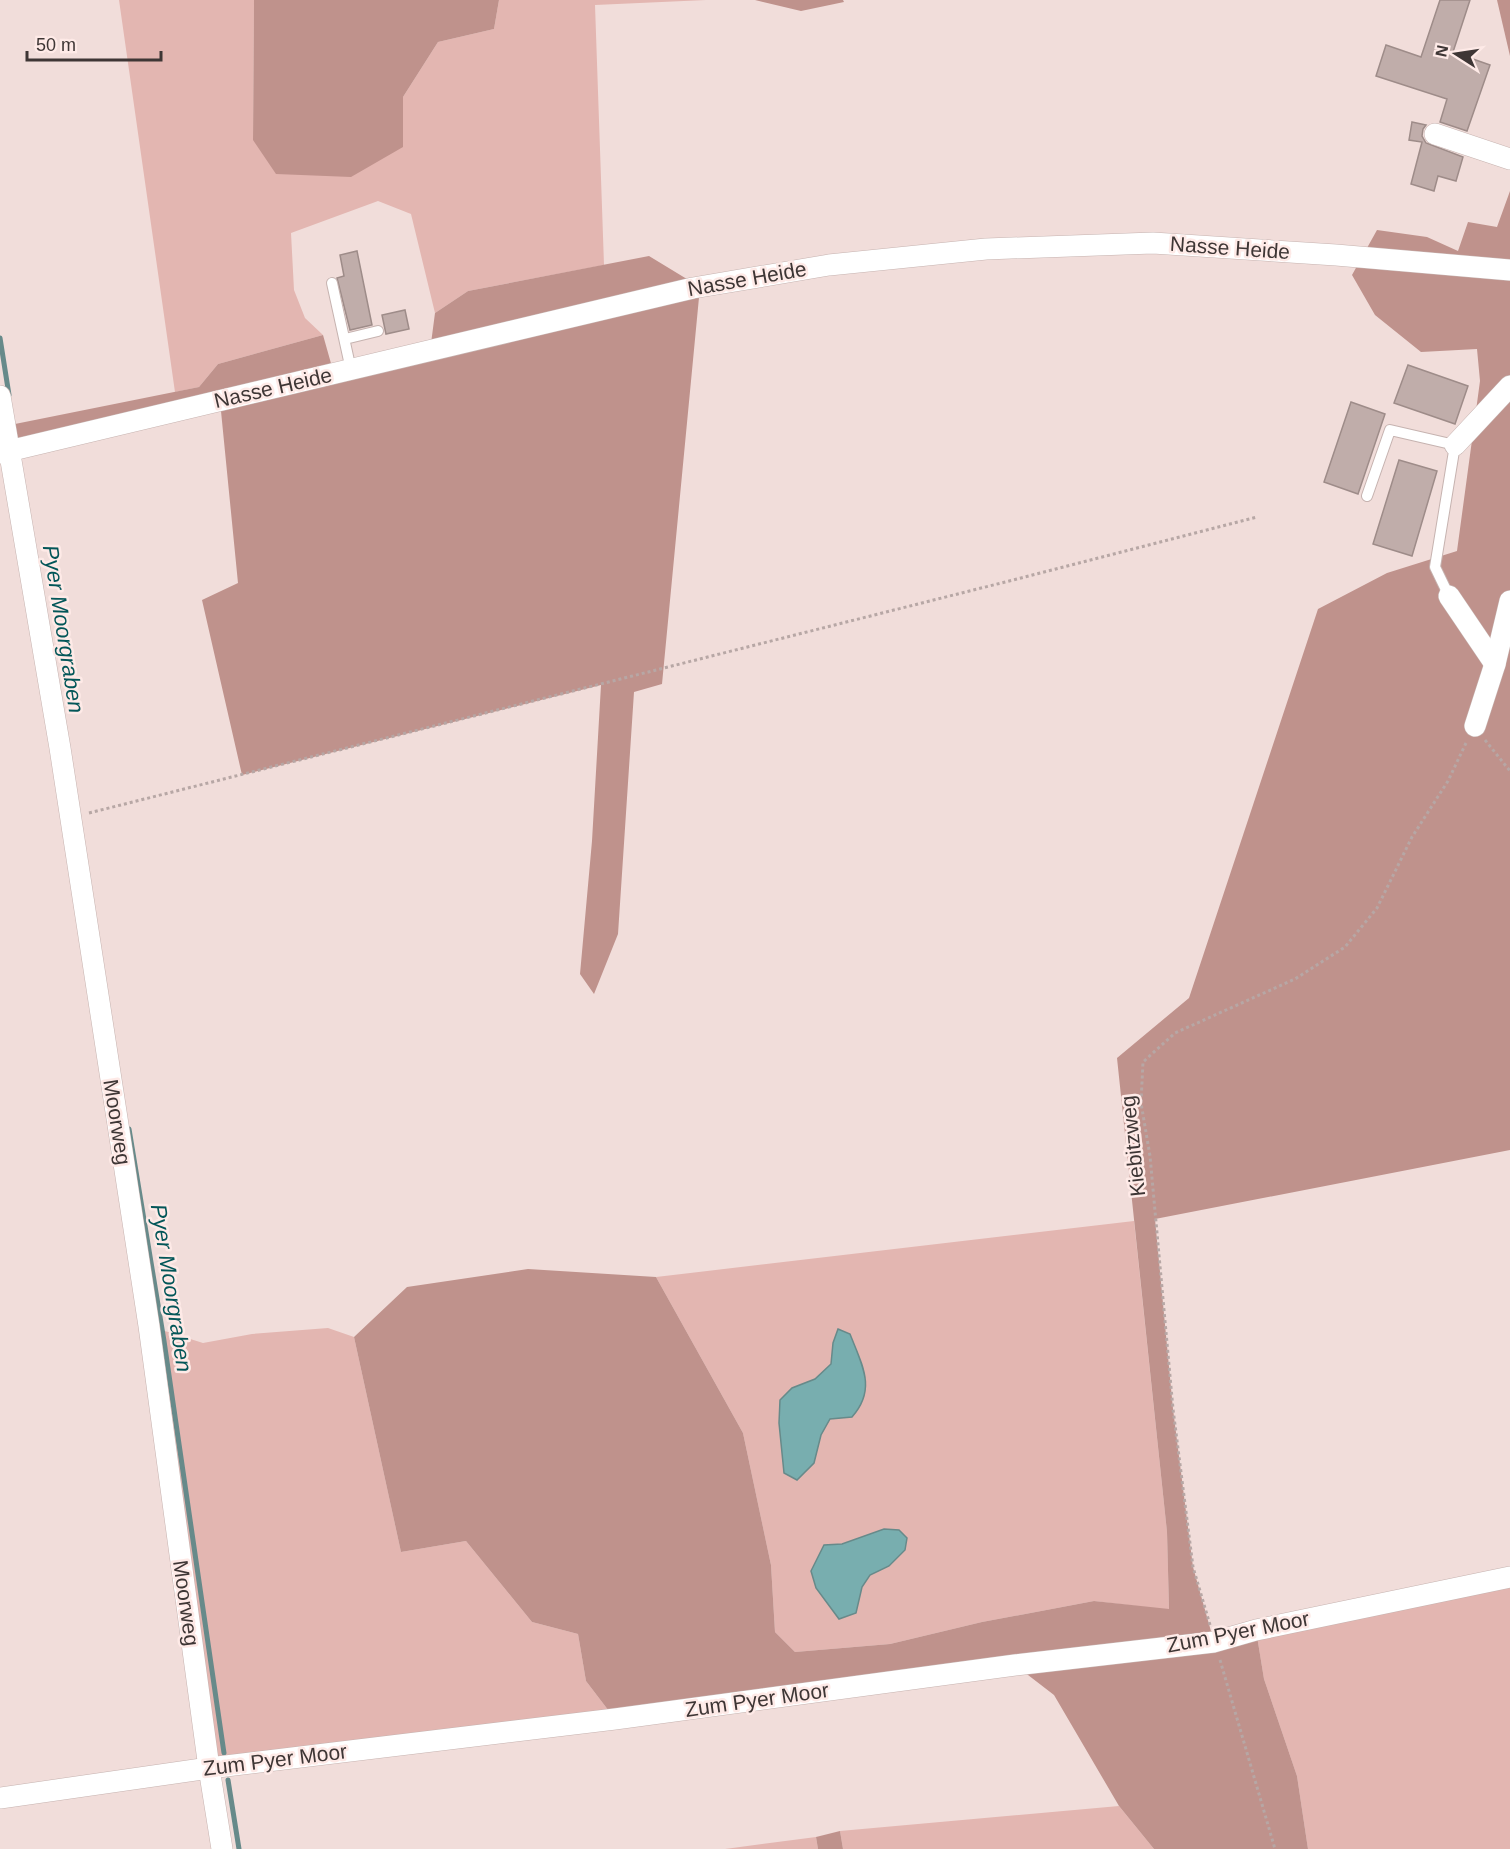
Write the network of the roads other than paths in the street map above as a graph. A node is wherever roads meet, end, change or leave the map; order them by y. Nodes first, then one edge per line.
1 (1435, 134) dead end
2 (1510, 159) edge
3 (1510, 270) edge
4 (332, 283) dead end
5 (378, 331) dead end
6 (345, 339) junction
7 (351, 370) junction
8 (1510, 386) edge
9 (0, 396) edge
10 (1455, 445) junction
11 (5, 452) edge
12 (1367, 496) dead end
13 (1449, 596) joint
14 (1510, 601) edge
15 (1495, 664) junction
16 (1475, 726) road end
17 (1510, 1576) edge
18 (209, 1768) junction
19 (0, 1798) edge
20 (222, 1849) edge

1 - 2 street
3 - 7 street, Nasse Heide
4 - 6 lane
5 - 6 lane
6 - 7 lane
7 - 11 street, Nasse Heide
8 - 10 street
9 - 11 street, Moorweg
10 - 12 lane
10 - 13 lane
11 - 18 street, Moorweg
13 - 15 street
14 - 15 street
15 - 16 street
17 - 18 street, Zum Pyer Moor
18 - 19 street, Zum Pyer Moor
18 - 20 street, Moorweg

